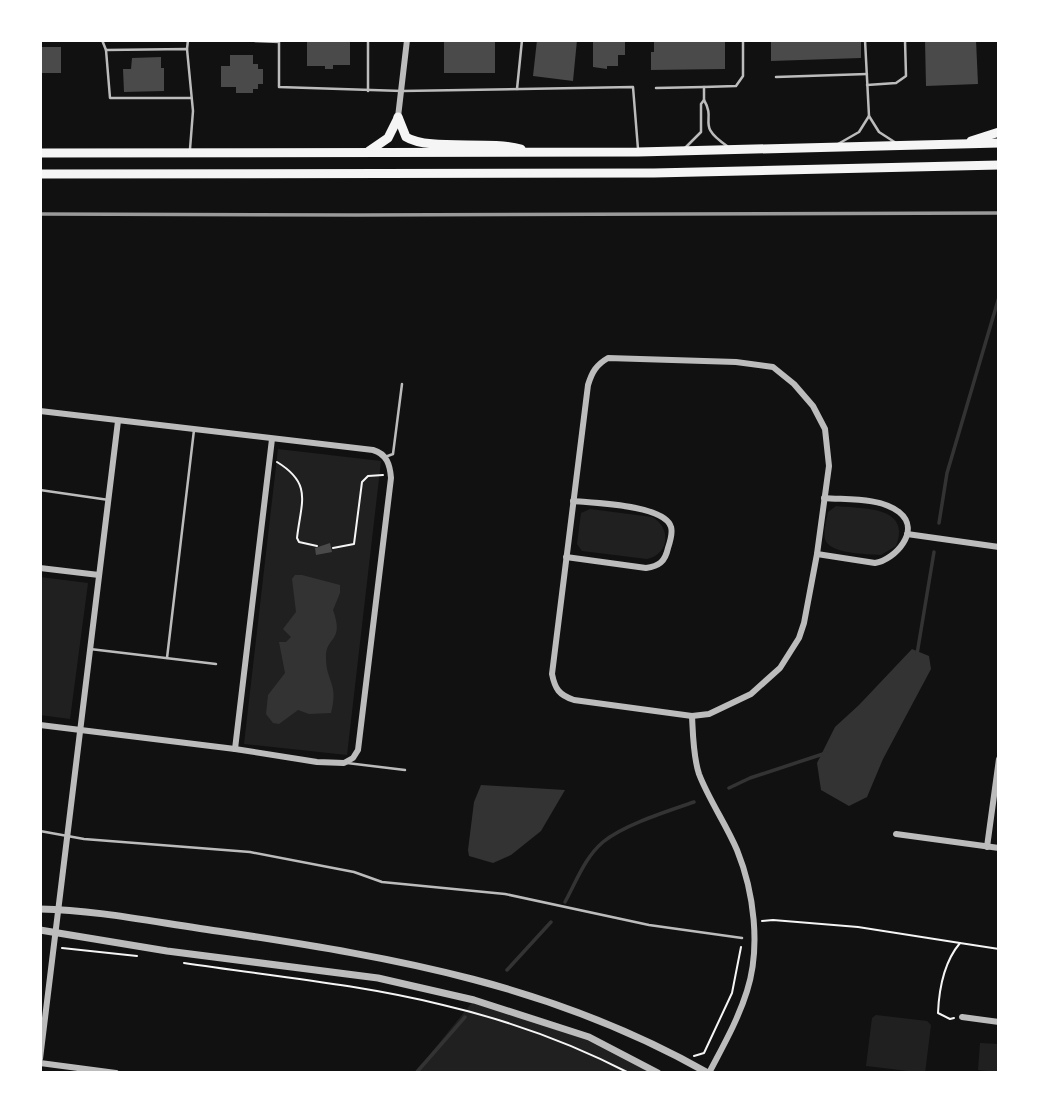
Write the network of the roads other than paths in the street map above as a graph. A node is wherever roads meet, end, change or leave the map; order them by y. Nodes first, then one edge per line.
1 (102, 40) edge
2 (188, 40) edge
3 (368, 40) edge
4 (407, 40) edge
5 (522, 40) edge
6 (743, 40) edge
7 (865, 40) edge
8 (905, 40) edge
9 (255, 41) edge
10 (187, 49) junction
11 (106, 50) junction
12 (867, 74) junction
13 (776, 77) dead end
14 (867, 85) junction
15 (704, 87) junction
16 (656, 88) dead end
17 (517, 89) junction
18 (368, 91) junction
19 (402, 91) junction
20 (191, 99) junction
21 (704, 100) junction
22 (869, 116) junction
23 (398, 117) junction
24 (999, 132) edge
25 (999, 143) edge
26 (960, 144) junction
27 (902, 146) junction
28 (831, 147) junction
29 (733, 150) junction
30 (681, 151) junction
31 (190, 152) junction
32 (368, 152) junction
33 (532, 152) junction
34 (638, 152) junction
35 (40, 153) edge
36 (999, 165) edge
37 (40, 174) edge
38 (402, 384) dead end
39 (40, 411) edge
40 (118, 421) junction
41 (194, 430) junction
42 (272, 439) junction
43 (385, 457) junction
44 (40, 490) edge
45 (824, 498) junction
46 (109, 500) junction
47 (573, 501) junction
48 (907, 534) junction
49 (999, 547) edge
50 (817, 554) junction
51 (566, 557) junction
52 (40, 568) edge
53 (99, 575) junction
54 (90, 649) junction
55 (167, 658) junction
56 (216, 664) dead end
57 (692, 716) junction
58 (40, 725) edge
59 (80, 731) junction
60 (235, 749) junction
61 (999, 759) edge
62 (344, 762) junction
63 (405, 770) dead end
64 (40, 831) edge
65 (896, 834) dead end
66 (67, 835) junction
67 (987, 847) junction
68 (999, 848) edge
69 (40, 909) edge
70 (59, 909) junction
71 (40, 930) edge
72 (56, 932) junction
73 (742, 937) road end
74 (962, 1017) road end
75 (999, 1022) edge
76 (40, 1061) edge
77 (116, 1073) edge
78 (658, 1073) edge
79 (708, 1073) edge

1 - 11 lane
2 - 10 lane
3 - 18 lane
4 - 19 street
5 - 17 lane
6 - 15 lane
7 - 12 lane
8 - 14 lane
9 - 18 lane
10 - 11 lane
10 - 20 lane
11 - 20 lane
12 - 13 lane
12 - 14 lane
14 - 22 lane
15 - 16 lane
15 - 21 lane
17 - 19 lane
17 - 34 lane
18 - 19 lane
19 - 23 street
20 - 31 lane
21 - 29 lane
21 - 30 lane
22 - 27 lane
22 - 28 lane
23 - 32 main road
23 - 33 main road
24 - 26 main road
25 - 26 main road
26 - 27 main road
27 - 28 main road
28 - 29 main road
29 - 30 main road
30 - 34 main road
31 - 32 main road
31 - 35 main road
32 - 33 main road
33 - 34 main road
36 - 37 main road
38 - 43 lane
39 - 40 street
40 - 41 street
40 - 46 street
41 - 42 street
41 - 55 lane
42 - 43 street
42 - 60 street
43 - 62 street
44 - 46 lane
45 - 47 street
45 - 48 street
45 - 50 street
46 - 53 street
47 - 51 street
47 - 51 street
48 - 49 street
48 - 50 street
50 - 57 street
51 - 57 street
52 - 53 street
53 - 54 street
54 - 55 lane
54 - 59 street
55 - 56 lane
57 - 79 street
58 - 59 street
59 - 60 street
59 - 66 street
60 - 62 street
61 - 67 street
62 - 63 lane
64 - 66 lane
65 - 67 street
66 - 70 street
66 - 73 lane
67 - 68 street
69 - 70 street
70 - 72 street
70 - 79 street
71 - 72 street
72 - 76 street
72 - 78 street
74 - 75 street
76 - 77 street

